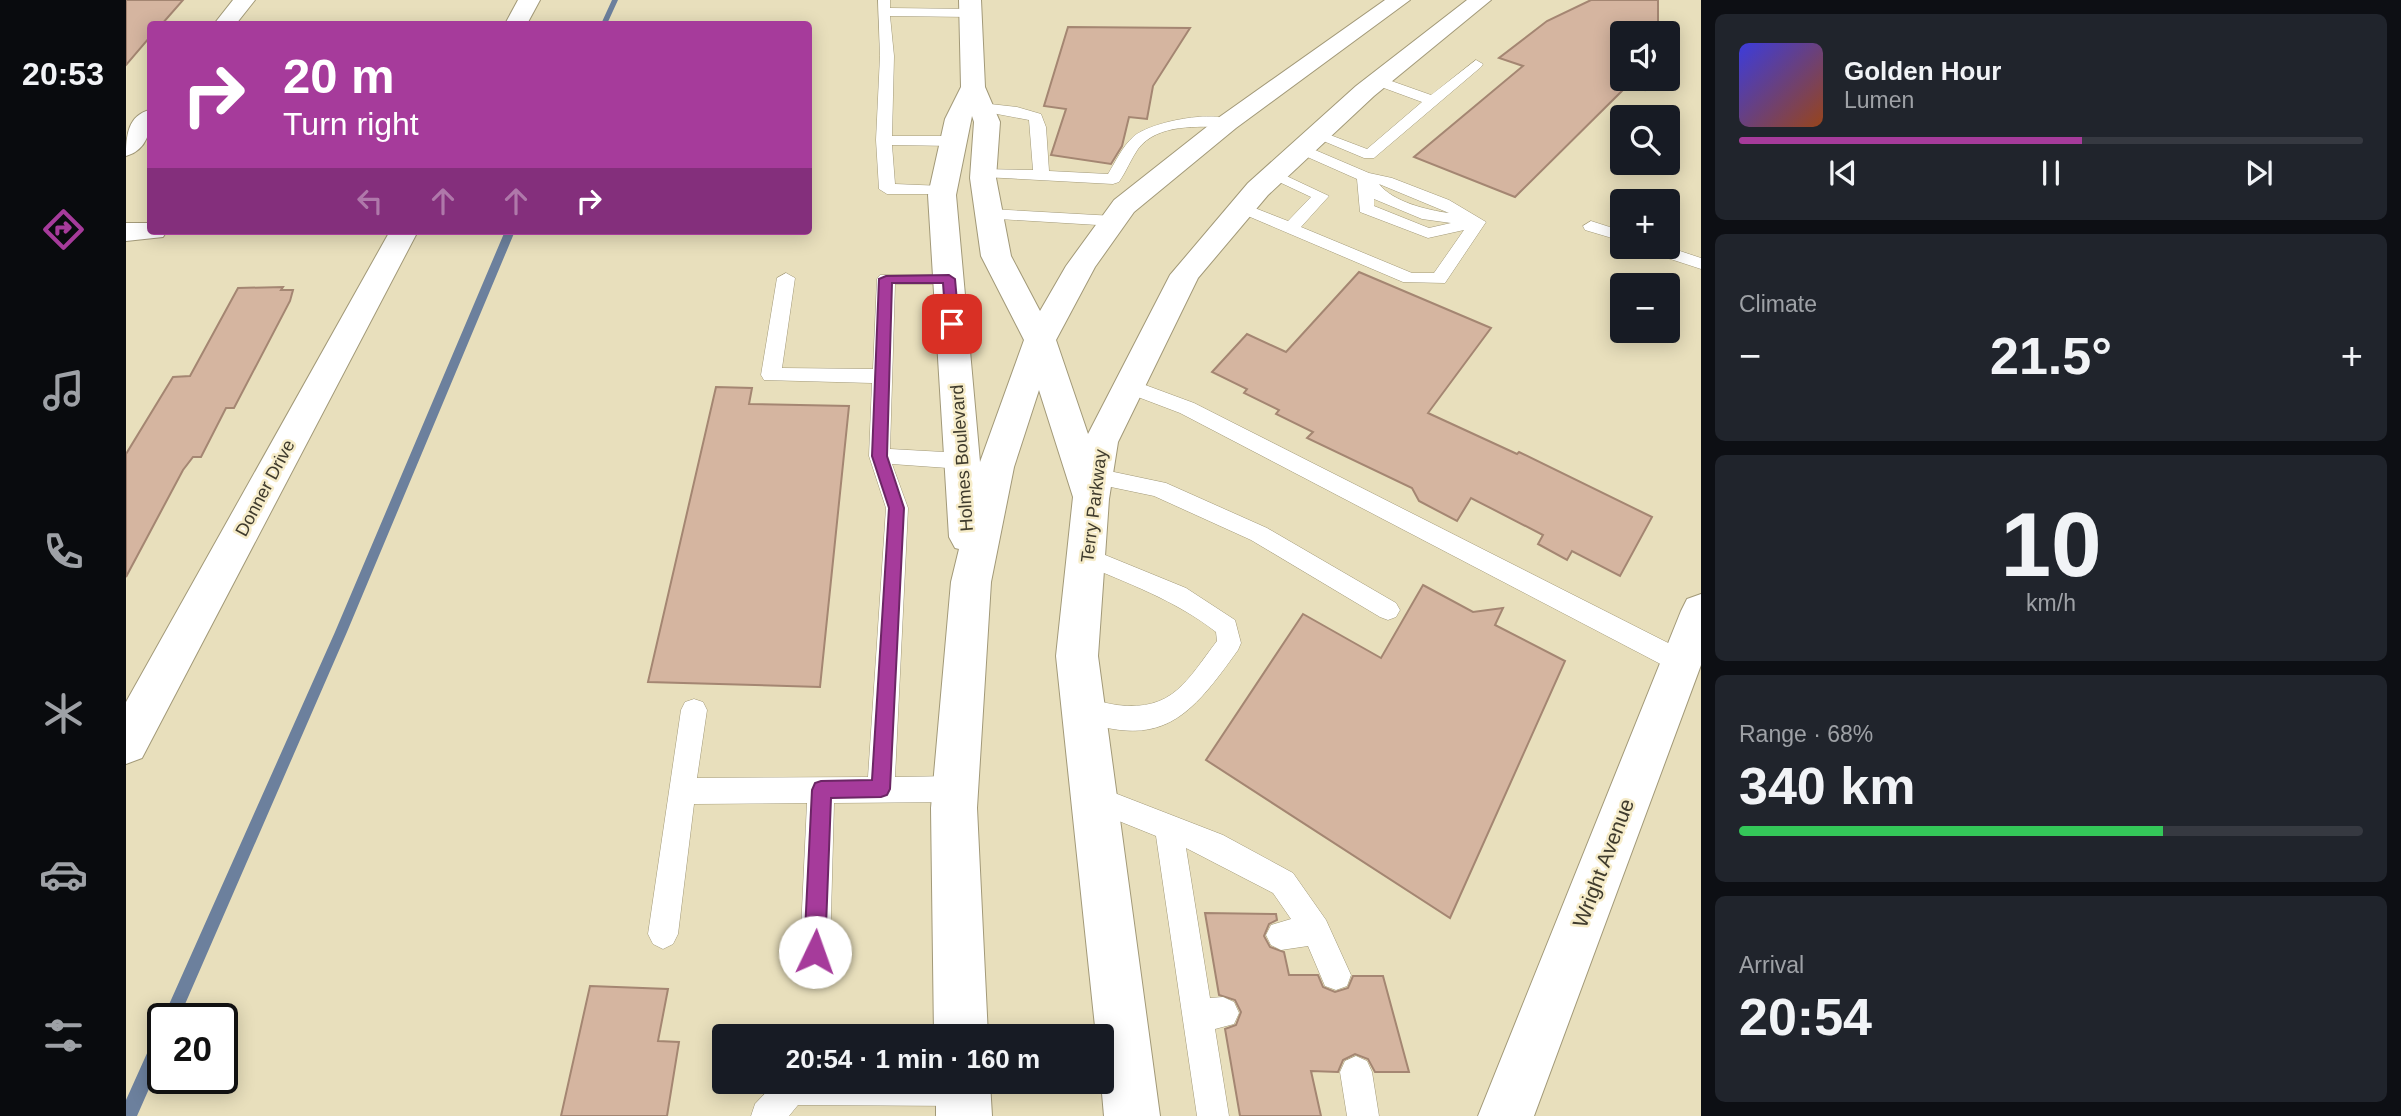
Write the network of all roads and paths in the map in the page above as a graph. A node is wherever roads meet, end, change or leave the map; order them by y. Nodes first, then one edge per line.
1 (244, 0) edge
2 (529, 0) edge
3 (1399, 0) edge
4 (1480, 0) edge
5 (884, 6) edge
6 (970, 7) edge
7 (227, 21) edge
8 (518, 21) edge
9 (1476, 64) dead end
10 (1378, 81) junction
11 (977, 97) junction
12 (1433, 101) junction
13 (147, 121) edge
14 (1227, 123) junction
15 (884, 140) junction
16 (954, 141) junction
17 (1309, 142) junction
18 (126, 148) edge
19 (984, 172) junction
20 (1041, 175) junction
21 (1272, 175) junction
22 (1365, 177) junction
23 (1113, 179) junction
24 (943, 191) junction
25 (1143, 191) junction
26 (1242, 208) junction
27 (989, 214) junction
28 (1114, 221) junction
29 (1478, 222) junction
30 (1591, 226) dead end
31 (1291, 228) junction
32 (147, 231) edge
33 (126, 232) edge
34 (1610, 232) edge
35 (402, 235) edge
36 (1680, 257) edge
37 (1701, 264) edge
38 (786, 278) dead end
39 (949, 279) junction
40 (1040, 340) junction
41 (881, 376) junction
42 (1129, 386) junction
43 (879, 456) junction
44 (962, 461) junction
45 (1093, 488) junction
46 (1088, 557) junction
47 (971, 582) junction
48 (1388, 610) dead end
49 (1701, 611) edge
50 (1681, 663) junction
51 (694, 710) dead end
52 (1083, 710) junction
53 (126, 744) edge
54 (881, 789) junction
55 (956, 789) junction
56 (821, 790) junction
57 (682, 791) junction
58 (1094, 798) junction
59 (1170, 829) junction
60 (1316, 930) junction
61 (663, 934) dead end
62 (1281, 935) dead end
63 (815, 952) dead end
64 (1336, 975) dead end
65 (961, 1024) edge
66 (1356, 1072) dead end
67 (963, 1096) edge
68 (767, 1116) edge
69 (1132, 1116) edge
70 (1213, 1116) edge
71 (1363, 1116) edge
72 (1506, 1116) edge

1 - 7 street
2 - 8 street
3 - 14 street
4 - 10 street, Terry Parkway
5 - 6 lane
5 - 15 lane
6 - 11 street, Holmes Boulevard
9 - 12 lane
10 - 12 lane
10 - 17 street, Terry Parkway
11 - 16 street, Holmes Boulevard
11 - 19 street, Holmes Boulevard
11 - 20 lane
12 - 17 lane
13 - 18 street
14 - 23 lane
14 - 25 street
15 - 16 lane
15 - 24 lane
16 - 24 street, Holmes Boulevard
17 - 21 street, Terry Parkway
17 - 22 lane
19 - 20 lane
19 - 27 street, Holmes Boulevard
20 - 23 lane
21 - 26 street, Terry Parkway
21 - 31 lane
22 - 29 lane
22 - 29 lane
23 - 25 lane
24 - 39 street, Holmes Boulevard
25 - 28 street
26 - 31 lane
26 - 42 street, Terry Parkway
27 - 28 lane
27 - 40 street, Holmes Boulevard
28 - 40 street
29 - 31 lane
30 - 34 lane
32 - 33 street
35 - 53 street, Donner Drive
36 - 37 lane
38 - 41 lane
39 - 41 lane
39 - 44 street, Holmes Boulevard
40 - 45 street, Holmes Boulevard
40 - 47 street
41 - 43 lane
42 - 45 street, Terry Parkway
42 - 50 lane
43 - 44 lane
43 - 54 lane
44 - 47 street, Holmes Boulevard
45 - 46 street, Terry Parkway
45 - 48 lane
46 - 52 street, Terry Parkway
46 - 52 lane
47 - 55 street
49 - 50 street, Wright Avenue
50 - 72 street, Wright Avenue
51 - 57 lane
52 - 58 street, Terry Parkway
54 - 55 lane
54 - 56 lane
55 - 65 street
56 - 57 lane
56 - 63 lane
57 - 61 lane
58 - 59 lane
58 - 69 street, Terry Parkway
59 - 60 lane
59 - 70 lane
60 - 62 lane
60 - 64 lane
66 - 71 lane
67 - 68 lane

